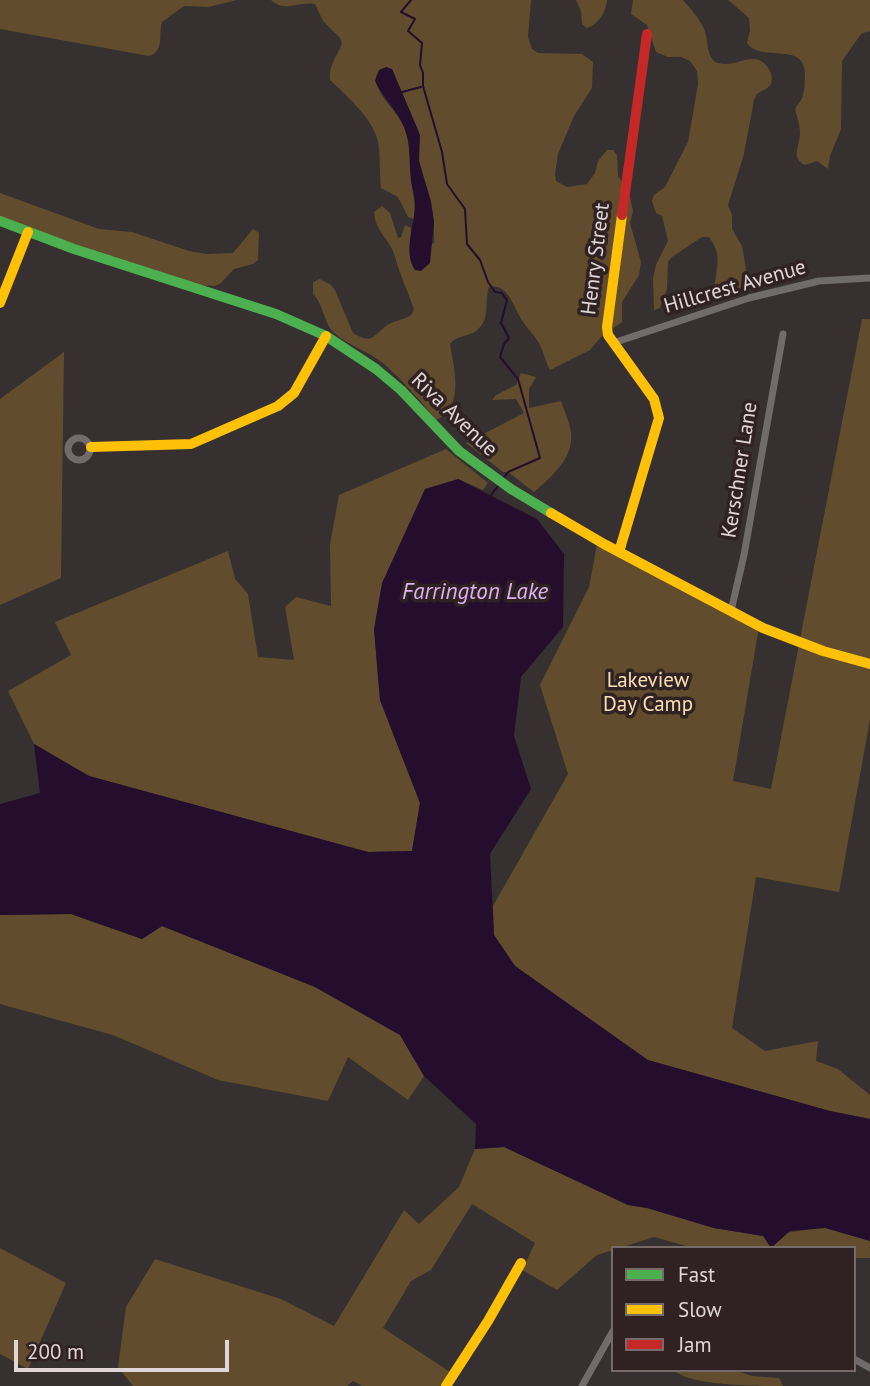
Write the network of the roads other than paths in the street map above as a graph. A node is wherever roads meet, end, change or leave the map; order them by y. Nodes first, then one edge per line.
1 (648, 34) dead end
2 (0, 221) edge
3 (28, 232) junction
4 (870, 278) edge
5 (0, 303) edge
6 (783, 334) dead end
7 (326, 336) junction
8 (613, 343) junction
9 (91, 447) dead end
10 (619, 552) junction
11 (731, 611) junction
12 (870, 664) edge
13 (521, 1263) dead end
14 (611, 1335) edge
15 (584, 1385) edge
16 (446, 1386) edge

1 - 8 street, Henry Street
2 - 3 street, Riva Avenue
3 - 5 street
3 - 7 street, Riva Avenue
4 - 8 street, Hillcrest Avenue
6 - 11 street, Kerschner Lane
7 - 9 street
7 - 10 street, Riva Avenue
8 - 10 street, Henry Street
10 - 11 street, Riva Avenue
11 - 12 street, Riva Avenue
13 - 16 street
14 - 15 street

